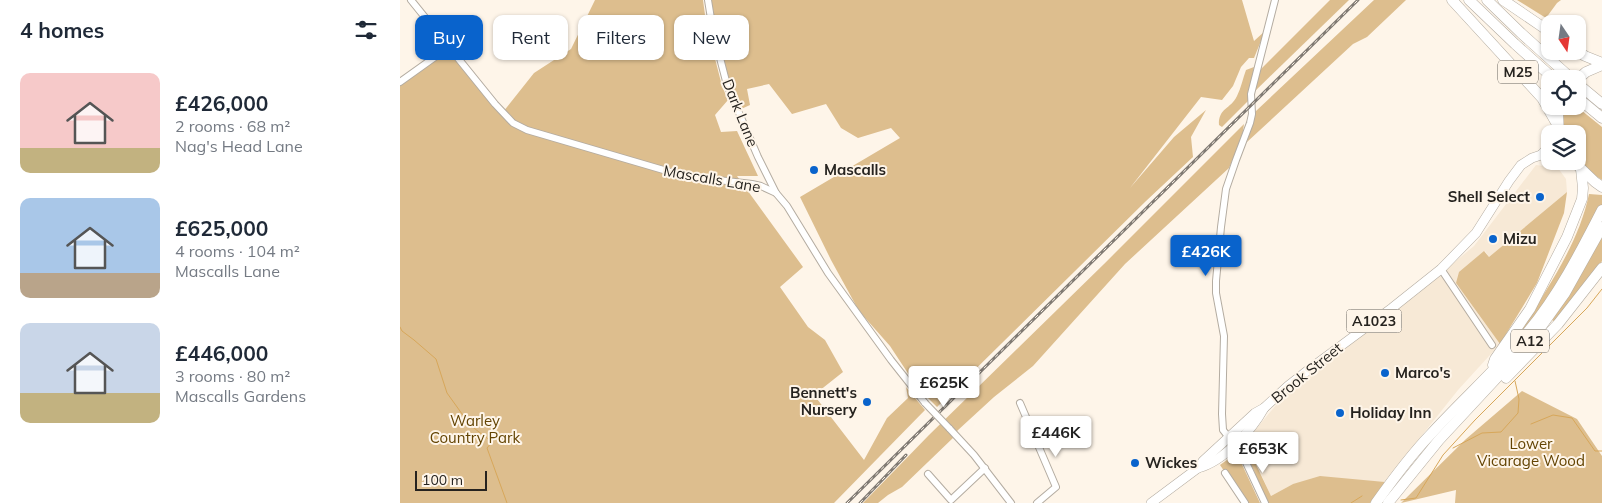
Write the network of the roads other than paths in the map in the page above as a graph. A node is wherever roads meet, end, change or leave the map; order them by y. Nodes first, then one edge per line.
1 (411, 0) edge
2 (708, 0) edge
3 (1276, 0) edge
4 (1452, 0) edge
5 (1456, 0) edge
6 (1470, 0) edge
7 (1487, 0) edge
8 (1503, 0) edge
9 (423, 15) edge
10 (1473, 22) junction
11 (1541, 26) edge
12 (1586, 56) edge
13 (431, 60) edge
14 (460, 60) edge
15 (1602, 64) edge
16 (1544, 70) edge
17 (1562, 70) edge
18 (1586, 72) edge
19 (400, 82) edge
20 (1586, 91) edge
21 (1602, 104) edge
22 (1586, 105) edge
23 (1602, 118) edge
24 (1556, 125) edge
25 (1541, 157) edge
26 (1577, 170) edge
27 (1583, 170) edge
28 (767, 176) junction
29 (761, 186) junction
30 (1602, 186) edge
31 (776, 192) junction
32 (1602, 210) edge
33 (1602, 227) edge
34 (1602, 268) edge
35 (1441, 269) junction
36 (1492, 345) dead end
37 (1491, 373) junction
38 (1020, 403) dead end
39 (1264, 408) junction
40 (1228, 437) junction
41 (1439, 440) junction
42 (1235, 445) junction
43 (985, 468) junction
44 (1198, 468) junction
45 (1225, 473) dead end
46 (928, 474) dead end
47 (949, 502) edge
48 (1012, 503) edge
49 (1037, 503) edge
50 (1151, 503) edge
51 (1245, 503) edge
52 (1266, 503) edge
53 (1376, 503) edge
54 (1388, 503) edge

1 - 9 street, Mascalls Lane
2 - 28 street, Dark Lane
3 - 40 street
4 - 10 highway, M25
5 - 10 highway, M25
6 - 16 highway, M25
7 - 17 highway, M25
8 - 11 highway
10 - 24 highway, M25
12 - 15 highway
13 - 19 street
14 - 29 street, Mascalls Lane
15 - 18 highway
20 - 21 highway
22 - 23 highway
25 - 35 main road, Brook Street / A1023
26 - 37 highway, A12
27 - 30 highway
28 - 29 street
28 - 31 street, Dark Lane
29 - 31 street, Mascalls Lane
31 - 43 street, Mascalls Lane, bridge
32 - 37 highway, A12
33 - 41 highway, A12
34 - 41 highway, A12
35 - 36 street
35 - 39 main road, Brook Street / A1023
37 - 53 highway, A12
38 - 49 street
39 - 40 main road, Brook Street / A1023
39 - 42 main road, Brook Street / A1023
40 - 42 street
40 - 44 main road, Brook Street / A1023
41 - 54 highway, A12
42 - 44 main road, Brook Street / A1023
42 - 52 street
43 - 47 street
43 - 48 street, Mascalls Lane
44 - 50 main road, Brook Street / A1023
45 - 51 street
46 - 47 street

